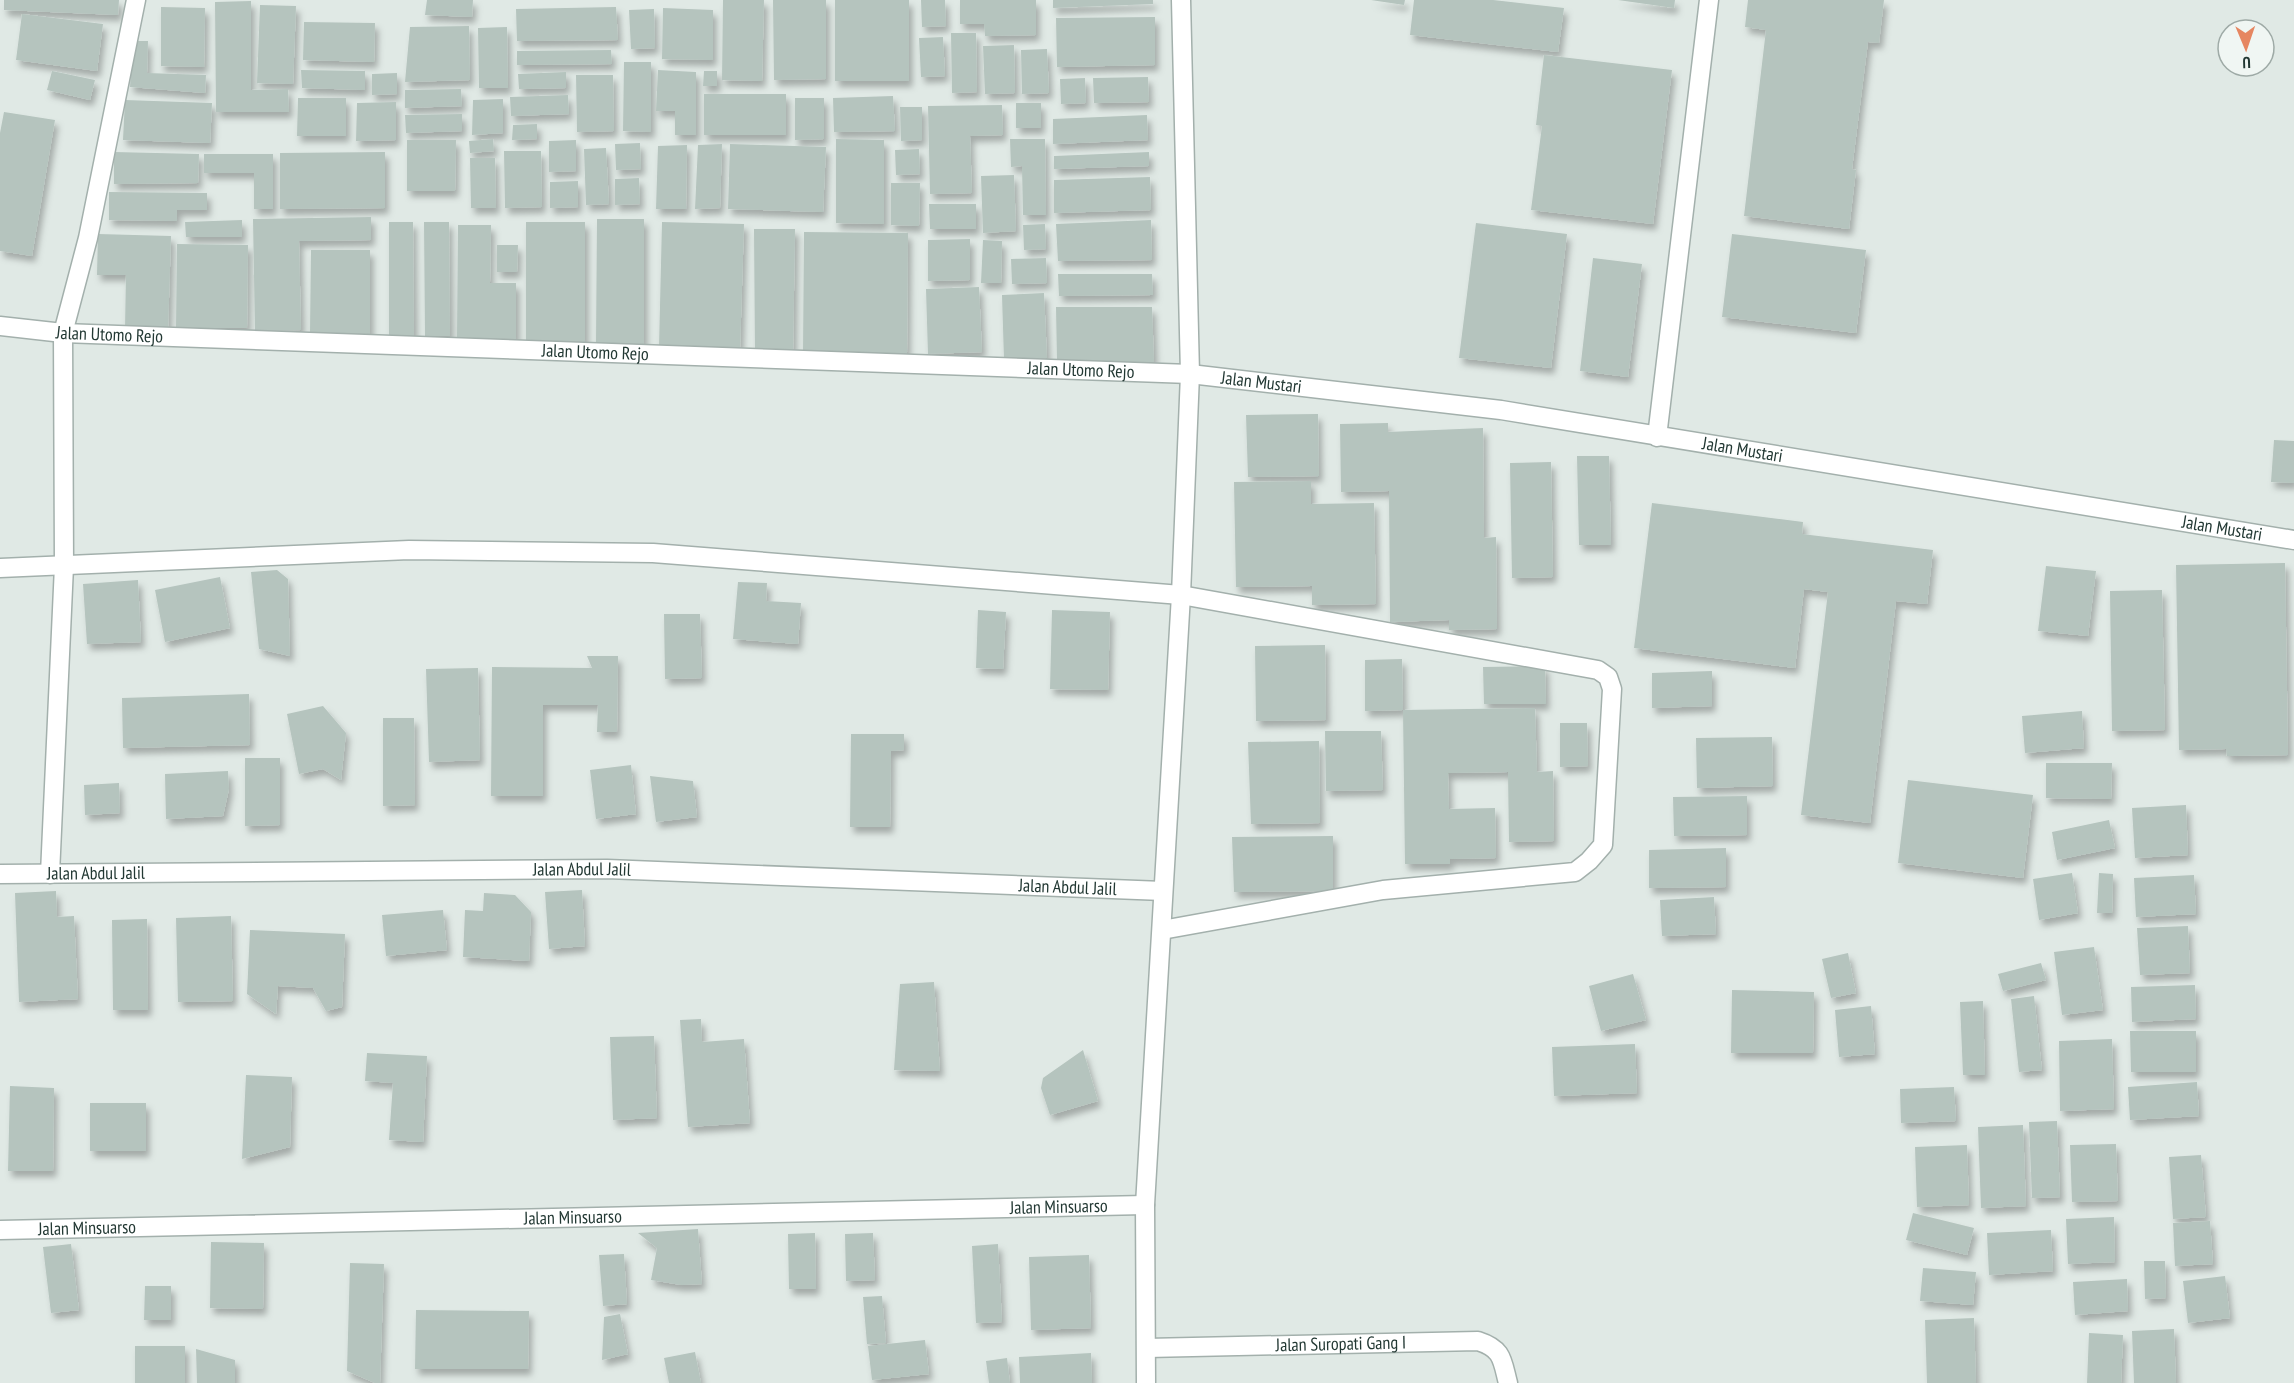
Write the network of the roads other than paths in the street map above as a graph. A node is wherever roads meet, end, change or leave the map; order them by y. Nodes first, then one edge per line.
1 (136, 0) edge
2 (1181, 0) edge
3 (1709, 0) edge
4 (0, 326) edge
5 (63, 333) junction
6 (1190, 374) junction
7 (1657, 437) junction
8 (2294, 540) edge
9 (64, 566) junction
10 (0, 568) edge
11 (1181, 595) junction
12 (0, 874) edge
13 (50, 874) junction
14 (1163, 891) junction
15 (1162, 930) junction
16 (1145, 1205) junction
17 (0, 1230) edge
18 (1147, 1348) junction
19 (1146, 1383) edge
20 (1508, 1383) edge

1 - 5 street
2 - 6 street
3 - 7 street
4 - 5 street, Jalan Utomo Rejo
5 - 6 street, Jalan Utomo Rejo
5 - 9 street
6 - 7 street, Jalan Mustari
6 - 11 street
7 - 8 street, Jalan Mustari
9 - 10 street
9 - 11 street
9 - 13 street
11 - 14 street
11 - 15 street
12 - 13 street, Jalan Abdul Jalil
13 - 14 street, Jalan Abdul Jalil
14 - 15 street
15 - 16 street
16 - 17 street, Jalan Minsuarso
16 - 18 street
18 - 19 street
18 - 20 street, Jalan Suropati Gang I

